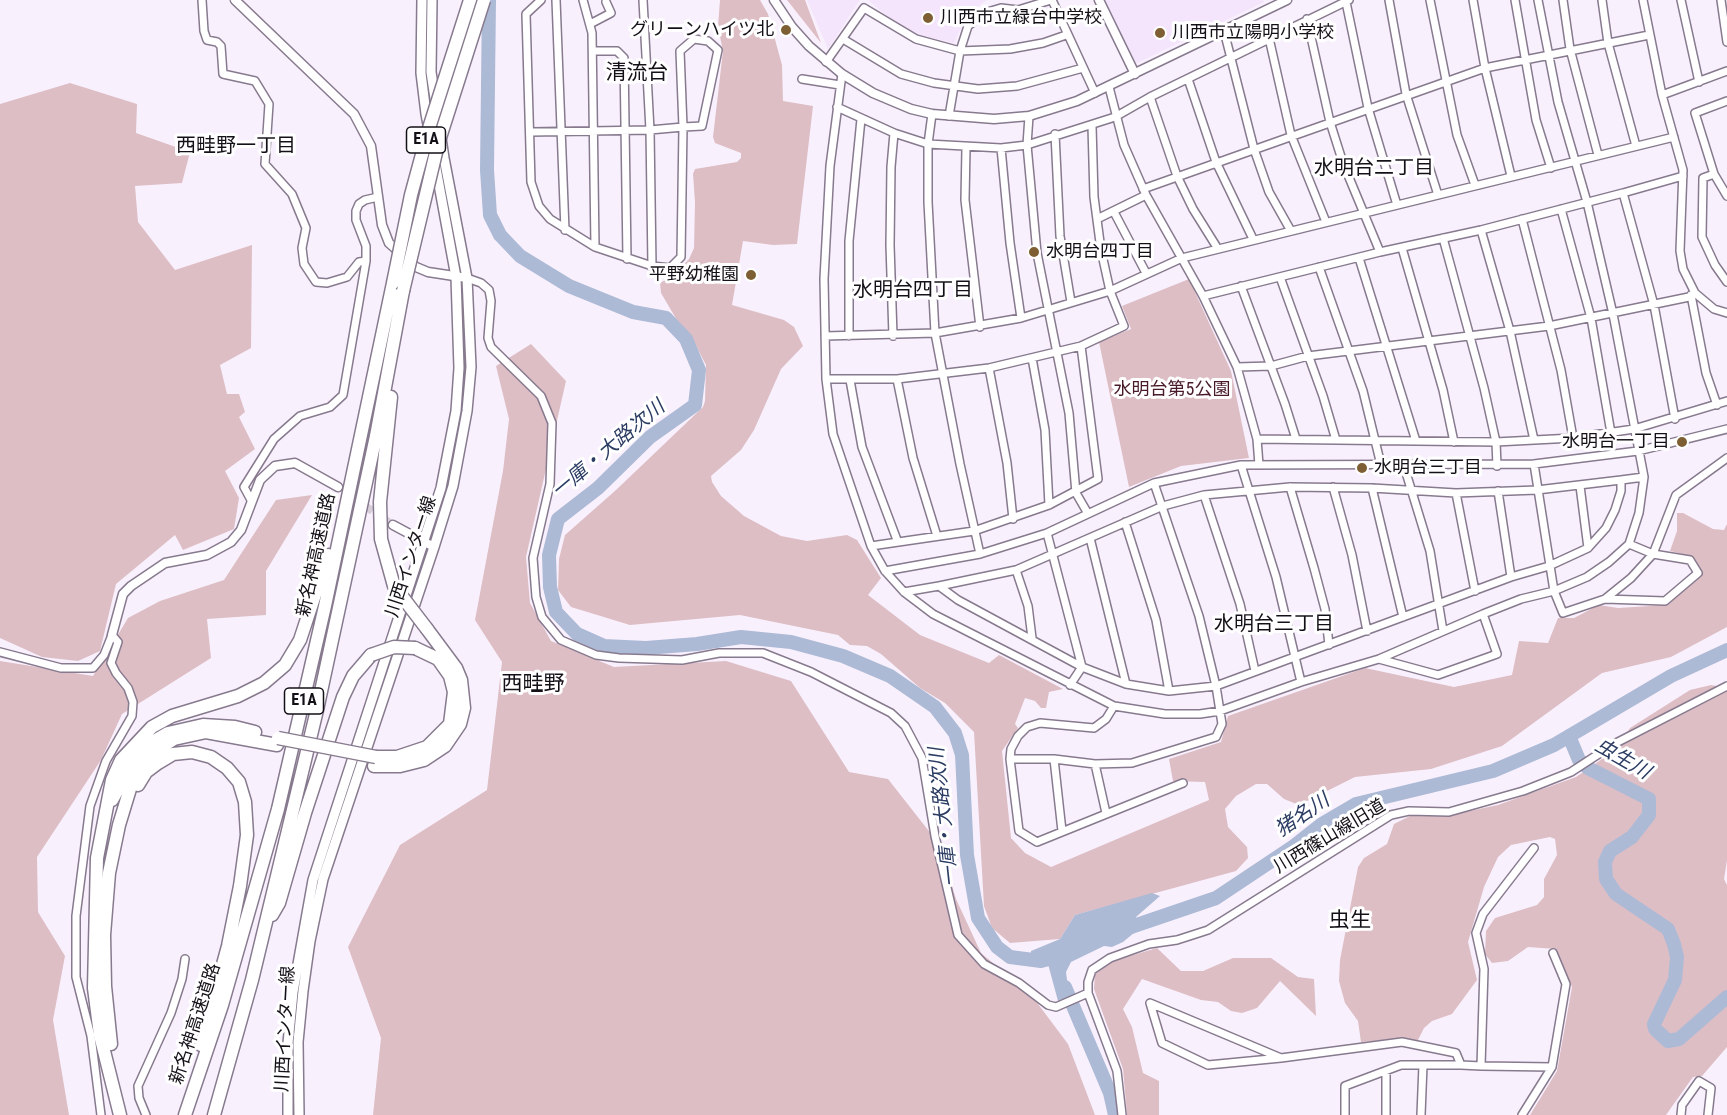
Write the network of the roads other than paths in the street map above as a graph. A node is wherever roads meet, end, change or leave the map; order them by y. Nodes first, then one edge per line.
1 (202, 0) edge
2 (235, 0) edge
3 (422, 0) edge
4 (432, 0) edge
5 (470, 0) edge
6 (484, 0) edge
7 (541, 0) edge
8 (556, 0) edge
9 (583, 0) edge
10 (643, 0) edge
11 (774, 0) edge
12 (1051, 0) edge
13 (1099, 0) edge
14 (1287, 0) edge
15 (1389, 0) edge
16 (1430, 0) edge
17 (1473, 0) edge
18 (1515, 0) edge
19 (1538, 0) edge
20 (1563, 0) edge
21 (1602, 0) edge
22 (1643, 0) edge
23 (1681, 0) edge
24 (1721, 0) edge
25 (1347, 1) edge
26 (606, 2) dead end
27 (1272, 3) edge
28 (1307, 20) junction
29 (590, 24) junction
30 (1224, 31) junction
31 (1066, 35) junction
32 (1649, 35) junction
33 (1269, 38) junction
34 (843, 39) junction
35 (1727, 42) edge
36 (1608, 43) junction
37 (1570, 49) junction
38 (592, 51) junction
39 (960, 51) junction
40 (1547, 53) junction
41 (1524, 58) junction
42 (1230, 59) junction
43 (826, 62) junction
44 (1083, 68) junction
45 (1485, 68) junction
46 (1727, 71) edge
47 (1135, 74) junction
48 (842, 75) junction
49 (802, 79) dead end
50 (1188, 79) junction
51 (1446, 80) junction
52 (1699, 82) junction
53 (840, 85) junction
54 (954, 86) junction
55 (1108, 87) junction
56 (1095, 93) junction
57 (1406, 94) junction
58 (1662, 95) junction
59 (1150, 97) junction
60 (1727, 101) edge
61 (837, 106) junction
62 (1368, 108) junction
63 (932, 114) junction
64 (949, 116) junction
65 (1029, 116) junction
66 (1115, 117) junction
67 (861, 118) junction
68 (1330, 122) junction
69 (1092, 126) junction
70 (683, 127) junction
71 (626, 130) junction
72 (650, 130) junction
73 (561, 131) junction
74 (593, 131) junction
75 (531, 132) junction
76 (894, 133) junction
77 (1055, 134) junction
78 (1291, 135) junction
79 (1674, 136) junction
80 (928, 144) junction
81 (1028, 145) junction
82 (1635, 146) junction
83 (966, 148) junction
84 (1001, 148) junction
85 (1254, 149) junction
86 (1598, 155) junction
87 (1216, 162) junction
88 (1576, 162) junction
89 (1551, 168) junction
90 (1714, 174) junction
91 (1177, 176) junction
92 (1511, 176) junction
93 (1683, 176) junction
94 (1475, 185) junction
95 (1145, 192) junction
96 (1623, 193) junction
97 (1438, 195) junction
98 (1727, 196) edge
99 (378, 197) junction
100 (1587, 202) junction
101 (1397, 204) junction
102 (1561, 209) junction
103 (1114, 212) junction
104 (1364, 213) junction
105 (1097, 219) junction
106 (1522, 219) junction
107 (1326, 222) junction
108 (565, 230) junction
109 (1481, 230) junction
110 (1291, 231) junction
111 (1443, 238) junction
112 (1253, 239) junction
113 (595, 247) junction
114 (1402, 248) junction
115 (1218, 249) junction
116 (1380, 252) junction
117 (1182, 258) junction
118 (1359, 258) junction
119 (627, 259) junction
120 (366, 261) junction
121 (652, 266) junction
122 (1319, 267) junction
123 (1146, 273) junction
124 (456, 277) junction
125 (1280, 277) junction
126 (468, 278) junction
127 (1727, 282) edge
128 (1241, 286) junction
129 (1110, 291) junction
130 (405, 292) junction
131 (1692, 295) junction
132 (1203, 296) junction
133 (1071, 302) junction
134 (1654, 305) junction
135 (1048, 310) junction
136 (1727, 313) edge
137 (1613, 314) junction
138 (1021, 318) junction
139 (1591, 318) junction
140 (1549, 326) junction
141 (980, 327) junction
142 (1510, 332) junction
143 (935, 333) junction
144 (825, 336) junction
145 (849, 336) junction
146 (893, 336) junction
147 (1469, 338) junction
148 (1429, 343) junction
149 (1081, 346) junction
150 (1388, 348) junction
151 (1057, 351) junction
152 (1348, 352) junction
153 (1308, 356) junction
154 (1032, 358) junction
155 (1271, 366) junction
156 (1237, 367) junction
157 (989, 369) junction
158 (944, 373) junction
159 (826, 379) junction
160 (897, 379) junction
161 (850, 380) junction
162 (1727, 401) edge
163 (1717, 405) junction
164 (1675, 419) junction
165 (1634, 429) junction
166 (1727, 429) edge
167 (1611, 433) junction
168 (1572, 438) junction
169 (1257, 439) junction
170 (1296, 439) junction
171 (1336, 440) junction
172 (1533, 440) junction
173 (1375, 441) junction
174 (1416, 441) junction
175 (1454, 442) junction
176 (1496, 442) junction
177 (1638, 451) junction
178 (1727, 458) edge
179 (1534, 464) junction
180 (1241, 465) junction
181 (1259, 465) junction
182 (1382, 465) junction
183 (1404, 466) junction
184 (1497, 466) junction
185 (1644, 477) junction
186 (1621, 480) junction
187 (1154, 483) junction
188 (1580, 486) junction
189 (338, 487) tunnel mouth
190 (1290, 487) junction
191 (1333, 487) junction
192 (1372, 488) junction
193 (1537, 490) junction
194 (1249, 491) junction
195 (1413, 491) junction
196 (1498, 491) junction
197 (1076, 493) junction
198 (1456, 493) junction
199 (1204, 495) junction
200 (251, 500) junction
201 (346, 505) junction
202 (1049, 505) junction
203 (1163, 506) junction
204 (1087, 512) junction
205 (1013, 519) junction
206 (1125, 522) junction
207 (393, 525) tunnel mouth
208 (974, 531) junction
209 (1047, 533) junction
210 (937, 536) junction
211 (1090, 538) junction
212 (897, 540) junction
213 (423, 543) junction
214 (1629, 544) junction
215 (871, 546) junction
216 (434, 547) junction
217 (1588, 548) junction
218 (980, 554) junction
219 (1653, 554) junction
220 (1054, 555) junction
221 (1550, 566) junction
222 (1016, 570) junction
223 (885, 571) junction
224 (1511, 578) junction
225 (939, 586) junction
226 (1475, 591) junction
227 (1554, 591) junction
228 (904, 592) junction
229 (1605, 599) junction
230 (1440, 604) junction
231 (1483, 614) junction
232 (1403, 618) junction
233 (1367, 631) junction
234 (1443, 631) junction
235 (112, 635) junction
236 (1032, 638) junction
237 (1329, 645) junction
238 (0, 652) edge
239 (1295, 657) junction
240 (1379, 659) junction
241 (1082, 667) junction
242 (1255, 671) junction
243 (1301, 682) junction
244 (1126, 684) junction
245 (1070, 685) junction
246 (1216, 686) junction
247 (1727, 687) edge
248 (1169, 691) junction
249 (1113, 706) junction
250 (1220, 711) junction
251 (277, 742) junction
252 (1010, 759) junction
253 (1054, 759) junction
254 (375, 761) junction
255 (1095, 764) junction
256 (1183, 783) dead end
257 (125, 803) junction
258 (1106, 813) junction
259 (104, 817) junction
260 (1062, 831) junction
261 (1534, 848) dead end
262 (263, 931) junction
263 (1553, 953) dead end
264 (185, 959) dead end
265 (1085, 994) junction
266 (1281, 1059) junction
267 (1423, 1065) junction
268 (1461, 1065) junction
269 (1481, 1066) junction
270 (1552, 1067) junction
271 (1386, 1071) junction
272 (184, 1113) edge
273 (101, 1115) edge
274 (120, 1115) edge
275 (128, 1115) edge
276 (146, 1115) edge
277 (214, 1115) edge
278 (288, 1115) edge
279 (299, 1115) edge
280 (1122, 1115) edge
281 (1345, 1115) edge
282 (1386, 1115) edge
283 (1421, 1115) edge
284 (1522, 1115) edge
285 (1681, 1115) edge
286 (1708, 1115) edge

1 - 120 street
2 - 99 street
3 - 124 main road, 川西インター線
4 - 126 main road, 川西インター線
5 - 201 highway, 新名神高速道路 / E1A, bridge
6 - 130 highway, E1A, bridge
7 - 75 street
8 - 73 street
9 - 29 street
10 - 72 street
11 - 43 street
12 - 31 street
12 - 39 street
13 - 47 street
14 - 27 street
15 - 57 street
16 - 51 street
17 - 45 street
18 - 41 street
19 - 40 street
20 - 37 street
21 - 36 street
22 - 32 street
23 - 52 street
24 - 35 street
25 - 28 street
25 - 62 street
26 - 29 street
27 - 30 street
28 - 33 street
28 - 68 street
29 - 38 street
30 - 42 street
30 - 47 street
31 - 39 street
31 - 44 street
32 - 36 street
32 - 58 street
33 - 42 street
33 - 78 street
34 - 39 street
34 - 43 street
34 - 54 street
36 - 37 street
36 - 82 street
37 - 40 street
37 - 86 street
38 - 71 street
38 - 74 street
39 - 54 street
40 - 41 street
40 - 88 street
41 - 45 street
41 - 89 street
42 - 50 street
42 - 85 street
43 - 48 street
44 - 54 street
44 - 56 street
45 - 51 street
45 - 92 street
46 - 52 street
47 - 55 street
48 - 53 street
48 - 63 street
49 - 53 street
50 - 59 street
50 - 87 street
51 - 57 street
51 - 94 street
52 - 58 street
53 - 61 street
54 - 64 street
55 - 56 street
55 - 66 street
56 - 65 street
57 - 62 street
57 - 97 street
58 - 79 street
59 - 66 street
59 - 91 street
60 - 90 street
61 - 67 street
61 - 144 street
62 - 68 street
62 - 101 street
63 - 64 street
63 - 80 street
64 - 65 street
65 - 81 street
66 - 69 street
66 - 95 street
67 - 76 street
67 - 145 street
68 - 78 street
68 - 104 street
69 - 77 street
69 - 105 street
70 - 70 street
70 - 72 street
70 - 121 street
71 - 72 street
71 - 74 street
71 - 119 street
72 - 121 street
73 - 74 street
73 - 75 street
73 - 108 street
74 - 113 street
75 - 108 street
76 - 80 street
76 - 146 street
77 - 81 street
77 - 133 street
78 - 85 street
78 - 107 street
79 - 82 street
79 - 93 street
80 - 83 street
80 - 143 street
81 - 84 street
81 - 135 street
82 - 86 street
83 - 84 street
83 - 141 street
84 - 138 street
85 - 87 street
85 - 110 street
86 - 88 street
87 - 91 street
87 - 112 street
88 - 89 street
88 - 100 street
89 - 92 street
90 - 98 street
90 - 127 street
91 - 95 street
91 - 115 street
92 - 94 street
93 - 96 street
93 - 131 street
94 - 97 street
95 - 103 street
95 - 117 street
96 - 100 street
96 - 134 street
97 - 101 street
99 - 120 street
99 - 124 street
100 - 102 street
100 - 137 street
101 - 104 street
102 - 106 street
102 - 139 street
103 - 105 street
103 - 123 street
104 - 107 street
104 - 116 street
105 - 129 street
106 - 109 street
106 - 140 street
107 - 110 street
108 - 113 street
109 - 111 street
109 - 142 street
110 - 112 street
111 - 114 street
111 - 147 street
112 - 115 street
113 - 119 street
114 - 116 street
114 - 148 street
115 - 117 street
116 - 118 street
117 - 123 street
117 - 132 street
118 - 122 street
118 - 150 street
119 - 121 street
120 - 200 street
122 - 125 street
122 - 152 street
123 - 129 street
124 - 126 street
124 - 213 main road, 川西インター線
125 - 128 street
125 - 153 street
126 - 216 main road, 川西インター線
126 - 265 street
128 - 132 street
128 - 155 street
129 - 133 street
129 - 149 street
130 - 254 highway, bridge
130 - 262 highway, 新名神高速道路 / E1A
131 - 134 street
131 - 136 street
131 - 163 street
132 - 156 street
133 - 135 street
134 - 137 street
134 - 164 street
135 - 138 street
135 - 151 street
137 - 139 street
137 - 165 street
138 - 141 street
139 - 140 street
139 - 167 street
140 - 142 street
140 - 168 street
141 - 143 street
142 - 147 street
142 - 172 street
143 - 146 street
143 - 158 street
144 - 145 street
144 - 159 street
145 - 146 street
147 - 148 street
147 - 176 street
148 - 150 street
148 - 175 street
149 - 151 street
149 - 197 street
150 - 152 street
150 - 174 street
151 - 154 street
151 - 197 street
152 - 153 street
152 - 173 street
153 - 155 street
153 - 171 street
154 - 157 street
154 - 202 street
155 - 156 street
155 - 170 street
156 - 169 street
157 - 158 street
157 - 205 street
158 - 160 street
158 - 208 street
159 - 161 street
159 - 215 street
160 - 161 street
160 - 210 street
161 - 212 street
162 - 163 street
163 - 164 street
164 - 165 street
165 - 167 street
165 - 177 street
166 - 177 street
167 - 168 street
168 - 172 street
169 - 170 street
169 - 181 street
170 - 171 street
171 - 173 street
172 - 176 street
173 - 174 street
173 - 182 street
174 - 175 street
175 - 176 street
176 - 184 street
177 - 179 street
177 - 185 street
178 - 219 street
179 - 184 street
179 - 193 street
180 - 181 street
180 - 187 street
180 - 194 street
181 - 182 street
182 - 183 street
183 - 184 street
183 - 195 street
185 - 186 street
185 - 214 street
186 - 188 street
186 - 217 street
187 - 203 street
187 - 204 street
188 - 193 street
188 - 217 street
189 - 200 street
190 - 191 street
190 - 194 street
190 - 237 street
191 - 192 street
191 - 233 street
192 - 195 street
192 - 232 street
193 - 196 street
193 - 221 street
194 - 199 street
194 - 239 street
195 - 198 street
195 - 230 street
196 - 198 street
196 - 224 street
197 - 202 street
197 - 204 street
198 - 226 street
199 - 203 street
199 - 242 street
200 - 235 street
201 - 259 highway
201 - 272 highway, 新名神高速道路 / E1A
202 - 205 street
203 - 206 street
203 - 246 street
204 - 209 street
205 - 208 street
206 - 211 street
206 - 248 street
207 - 213 street
208 - 210 street
208 - 218 street
209 - 218 street
209 - 220 street
210 - 212 street
211 - 220 street
211 - 244 street
212 - 215 street
213 - 216 street
213 - 278 main road, 川西インター線
214 - 219 street
214 - 227 street
215 - 223 street
216 - 279 main road, 川西インター線
217 - 221 street
218 - 223 street
219 - 229 street
219 - 229 street
220 - 222 street
220 - 241 street
221 - 224 street
221 - 227 street
222 - 225 street
222 - 236 street
223 - 228 street
224 - 226 street
225 - 228 street
225 - 236 street
226 - 230 street
227 - 229 street
227 - 231 street
228 - 245 street
230 - 232 street
230 - 234 street
231 - 234 street
231 - 240 street
232 - 233 street
233 - 237 street
234 - 240 street
235 - 238 street
235 - 273 street
236 - 241 street
237 - 239 street
239 - 242 street
239 - 243 street
240 - 243 street
241 - 244 street
241 - 245 street
242 - 246 street
243 - 250 street
244 - 248 street
245 - 249 street
246 - 248 street
246 - 250 street
247 - 265 street, 川西篠山線旧道
249 - 250 street
249 - 252 street
250 - 255 street
251 - 254 highway
251 - 257 highway
251 - 259 highway
252 - 253 street
252 - 260 street
253 - 255 street
253 - 260 street
254 - 262 highway, bridge
255 - 258 street
256 - 258 street
257 - 272 highway
257 - 275 highway
258 - 260 street
259 - 274 highway
261 - 269 street
262 - 277 highway, 新名神高速道路 / E1A
263 - 270 street
264 - 276 street
265 - 280 street
266 - 266 street
266 - 268 street
267 - 268 street
267 - 271 street
267 - 283 street
268 - 269 street
269 - 270 street
270 - 284 street
271 - 281 street
271 - 282 street
285 - 286 street

